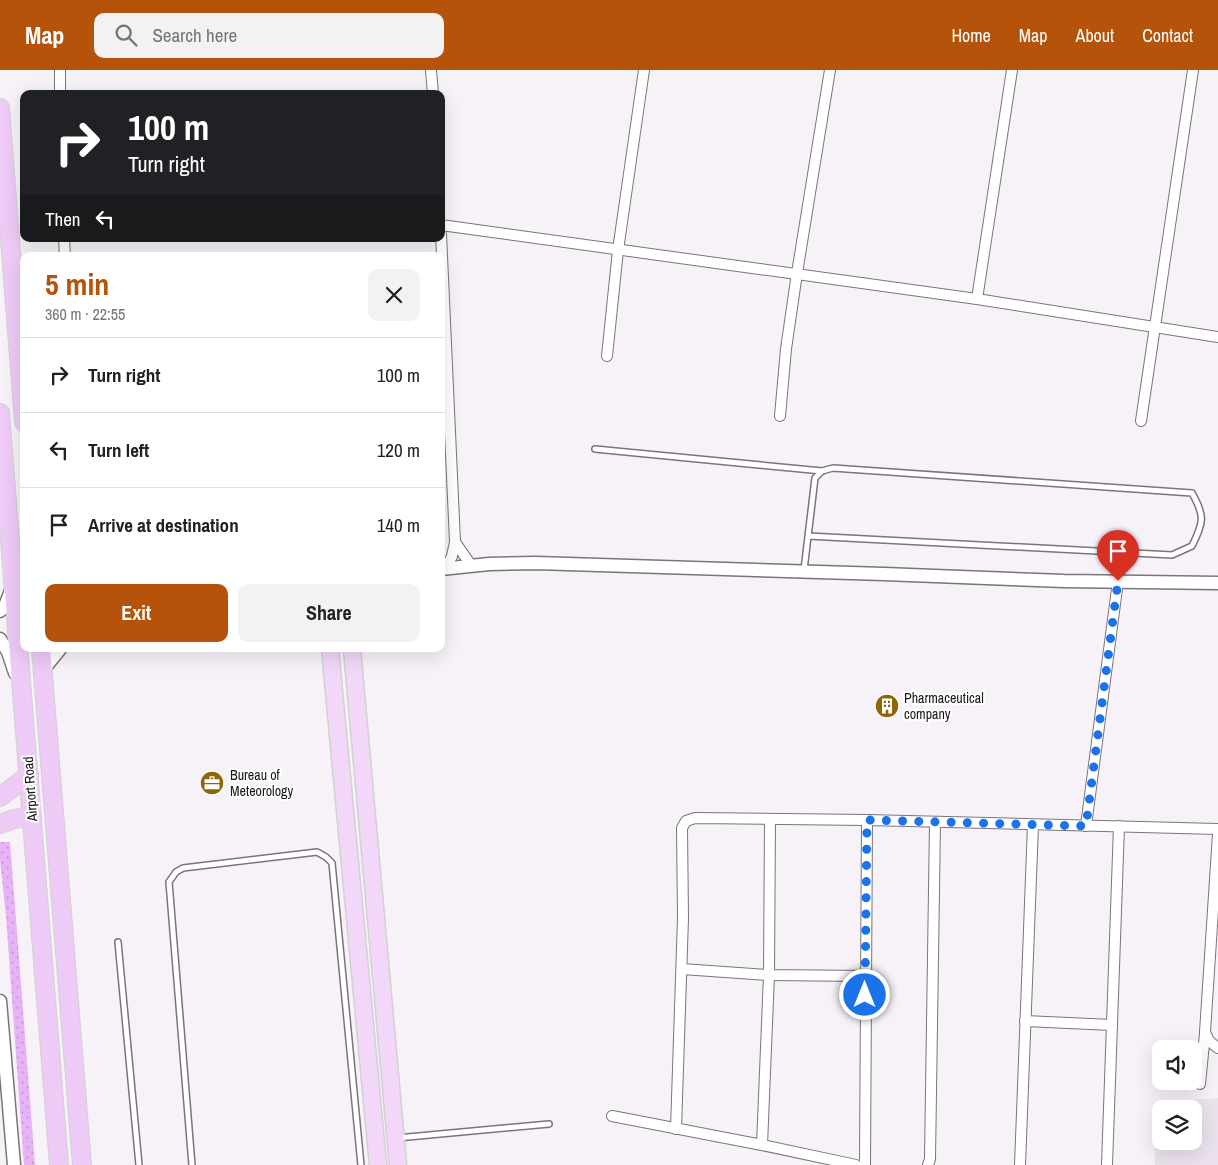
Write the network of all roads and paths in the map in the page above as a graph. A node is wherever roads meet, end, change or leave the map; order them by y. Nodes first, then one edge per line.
1 (60, 70) edge
2 (431, 70) edge
3 (644, 70) edge
4 (830, 70) edge
5 (1012, 70) edge
6 (1194, 70) edge
7 (60, 90) edge
8 (432, 90) edge
9 (0, 108) edge
10 (445, 226) edge
11 (618, 250) junction
12 (797, 273) junction
13 (977, 298) junction
14 (445, 322) edge
15 (1156, 327) junction
16 (1218, 337) edge
17 (20, 345) edge
18 (608, 356) dead end
19 (0, 412) edge
20 (780, 416) dead end
21 (1141, 421) dead end
22 (595, 449) dead end
23 (822, 470) junction
24 (808, 536) junction
25 (455, 542) junction
26 (445, 565) edge
27 (471, 565) junction
28 (445, 568) edge
29 (803, 572) junction
30 (1118, 581) junction
31 (1218, 583) edge
32 (13, 584) junction
33 (0, 612) edge
34 (0, 639) edge
35 (41, 652) edge
36 (58, 652) edge
37 (330, 652) edge
38 (352, 652) edge
39 (43, 670) junction
40 (23, 704) junction
41 (29, 775) junction
42 (0, 797) edge
43 (32, 816) junction
44 (770, 819) junction
45 (867, 820) junction
46 (934, 822) junction
47 (0, 824) edge
48 (1033, 825) junction
49 (1086, 826) junction
50 (1119, 826) junction
51 (1218, 829) edge
52 (1218, 834) edge
53 (1214, 939) edge
54 (118, 942) dead end
55 (682, 969) junction
56 (769, 975) junction
57 (866, 976) junction
58 (0, 1001) edge
59 (1025, 1021) junction
60 (1112, 1024) junction
61 (1205, 1032) junction
62 (1218, 1048) edge
63 (1202, 1063) edge
64 (4, 1101) edge
65 (612, 1116) dead end
66 (549, 1124) dead end
67 (676, 1129) junction
68 (762, 1145) junction
69 (397, 1152) edge
70 (378, 1159) edge
71 (14, 1165) edge
72 (60, 1165) edge
73 (82, 1165) edge
74 (139, 1165) edge
75 (192, 1165) edge
76 (361, 1165) edge
77 (856, 1165) edge
78 (865, 1165) edge
79 (928, 1165) edge
80 (1020, 1165) edge
81 (1107, 1165) edge

1 - 7 street
2 - 8 street
3 - 11 street
4 - 12 street
5 - 13 street
6 - 15 street
9 - 17 highway
10 - 11 street
11 - 12 street
11 - 18 street
12 - 13 street
12 - 20 street
13 - 15 street
14 - 25 street
15 - 16 street
15 - 21 street
19 - 32 highway, Airport Road
22 - 23 lane
23 - 24 lane
23 - 24 lane
24 - 29 lane
25 - 26 street
25 - 27 street
27 - 28 street
27 - 29 street
29 - 30 street
30 - 31 street
30 - 49 street
32 - 33 street
32 - 40 highway, Airport Road
34 - 40 street
35 - 39 highway, Airport Road
36 - 39 street
37 - 70 main road
38 - 69 main road
39 - 73 highway, Airport Road
40 - 41 highway, Airport Road
41 - 42 highway
41 - 43 highway, Airport Road
43 - 47 highway
43 - 72 highway, Airport Road
44 - 45 street
44 - 55 street
44 - 56 street
45 - 46 street
45 - 57 street
46 - 48 street
46 - 79 street
48 - 49 street
48 - 59 street
49 - 50 street
50 - 51 street
50 - 60 street
52 - 53 street
53 - 61 street
54 - 74 lane
55 - 56 street
55 - 67 street
56 - 57 street
56 - 68 street
57 - 78 street
58 - 64 street
59 - 60 street
59 - 80 street
60 - 81 street
61 - 62 street
61 - 63 street
64 - 71 street
65 - 67 street
66 - 69 lane
67 - 68 street
68 - 77 street
69 - 70 main road
75 - 76 lane

